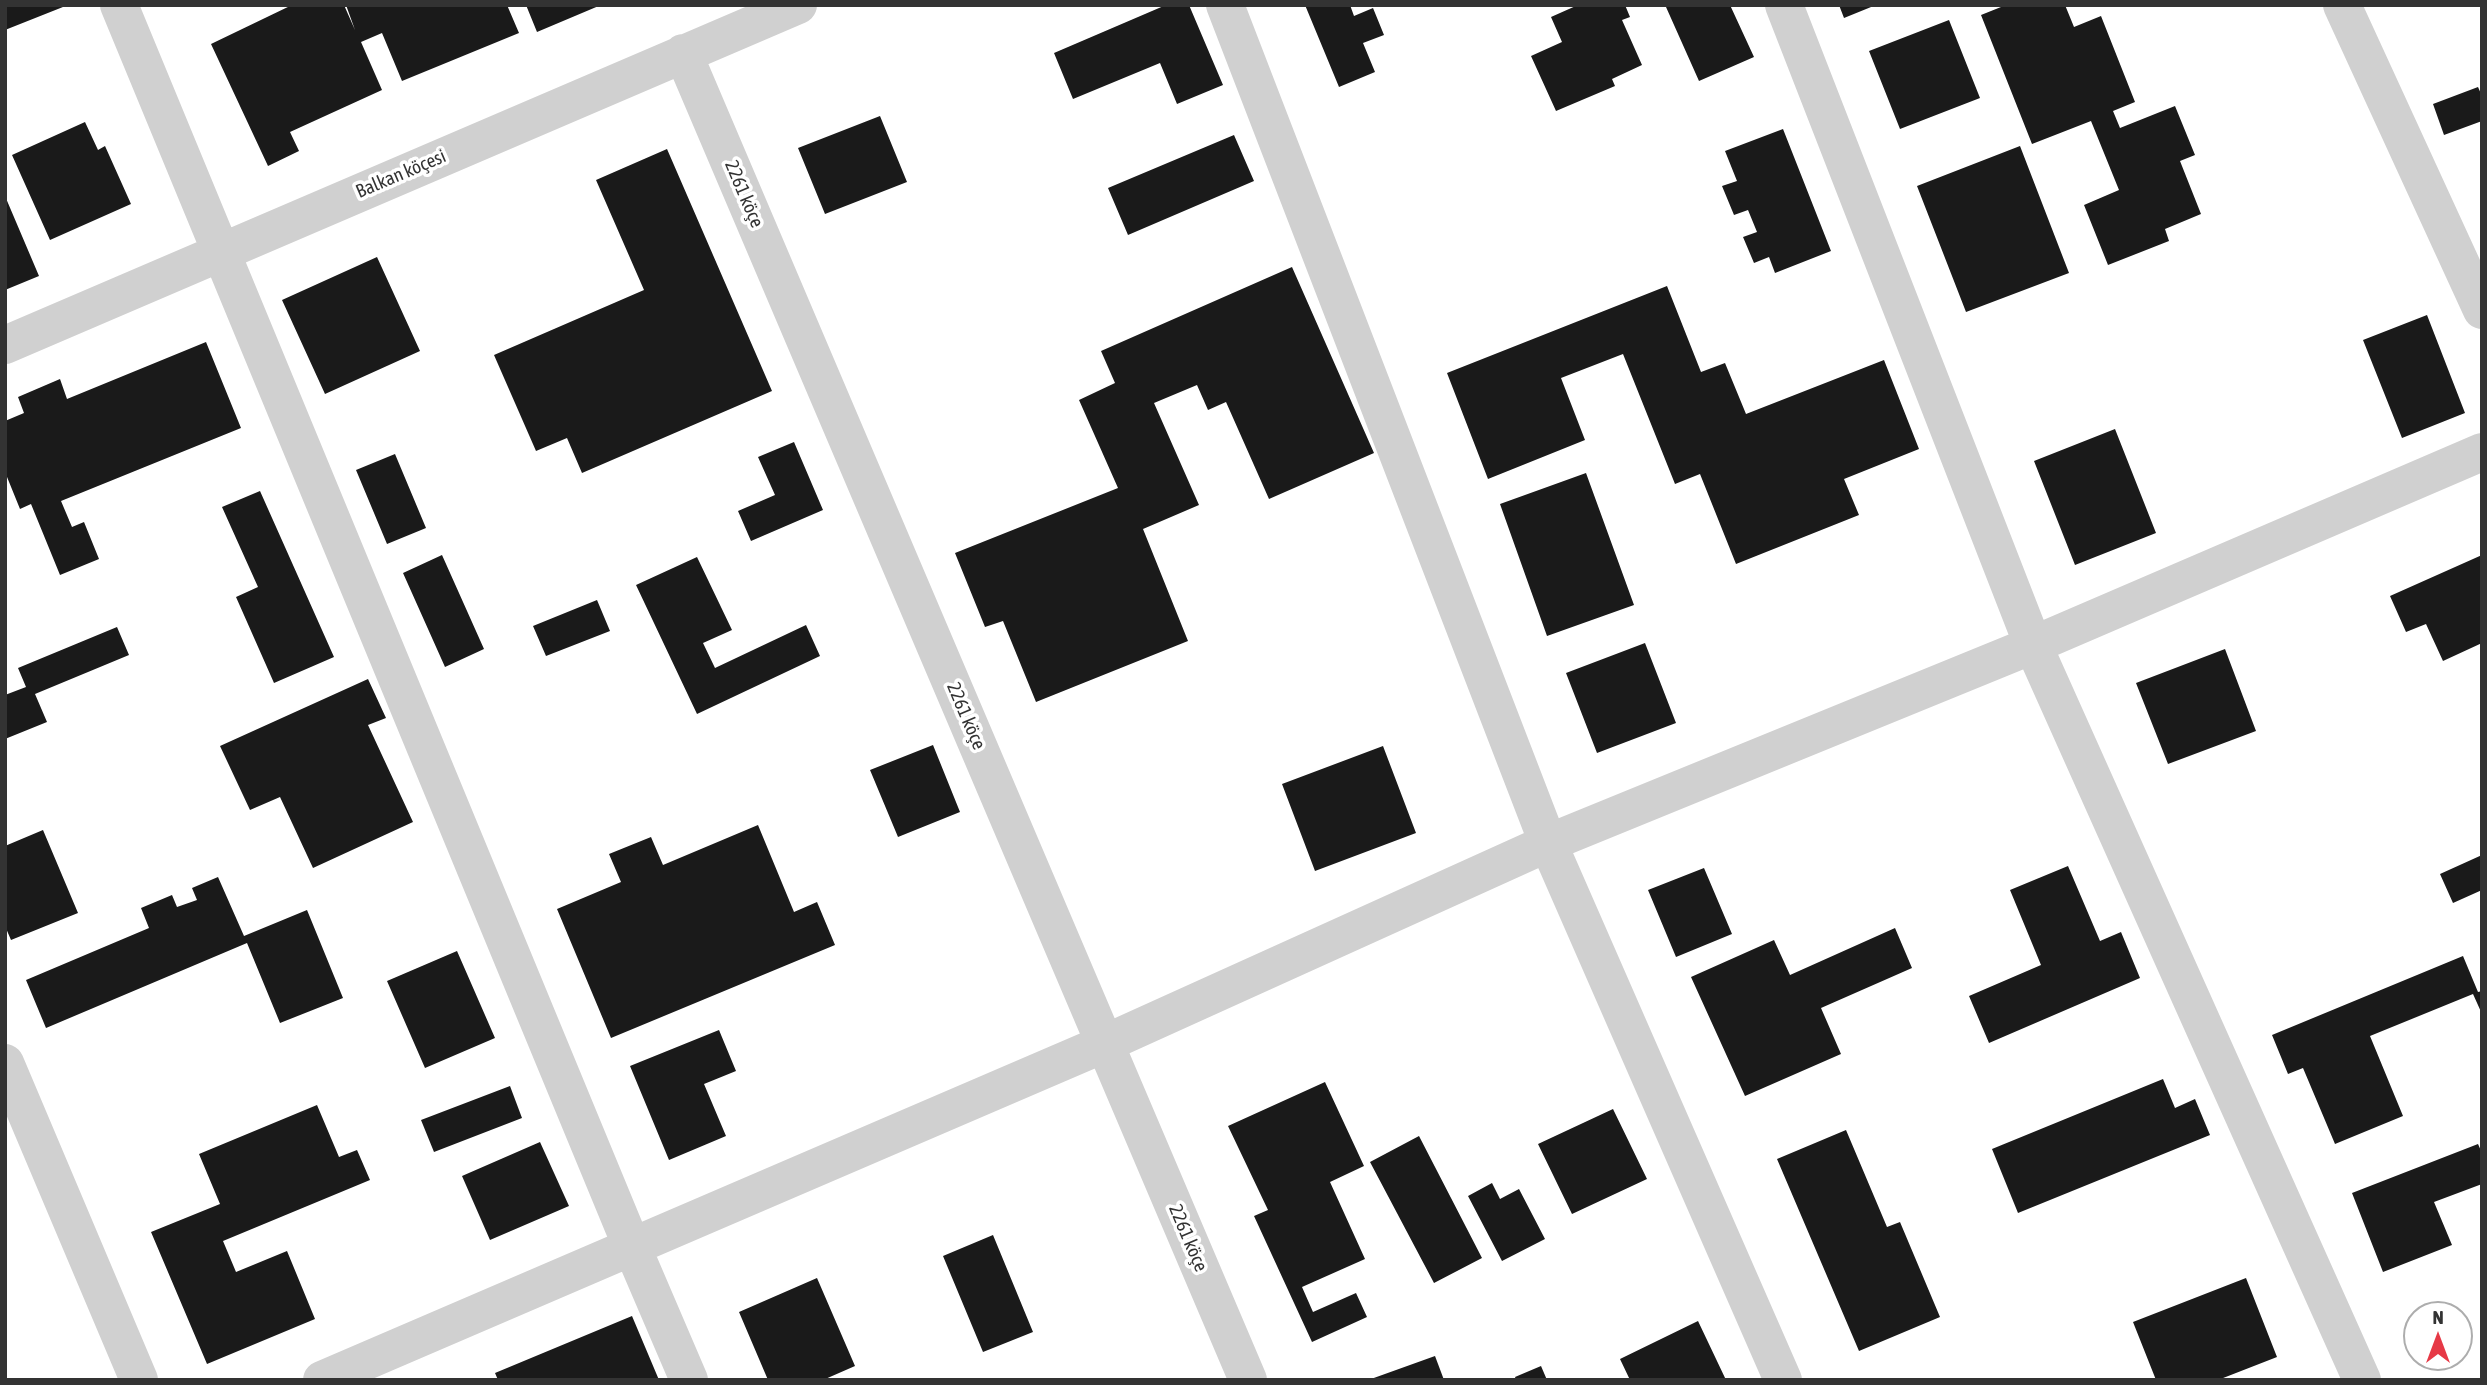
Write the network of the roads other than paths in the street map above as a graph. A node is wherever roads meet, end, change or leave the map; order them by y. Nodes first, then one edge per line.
1 (119, 5) edge
2 (798, 5) edge
3 (1225, 5) edge
4 (1784, 5) edge
5 (2342, 5) edge
6 (683, 53) junction
7 (220, 251) junction
8 (2482, 310) edge
9 (5, 345) edge
10 (2482, 452) edge
11 (2033, 645) junction
12 (1548, 843) junction
13 (1105, 1043) junction
14 (5, 1063) edge
15 (632, 1247) junction
16 (139, 1380) edge
17 (322, 1380) edge
18 (689, 1380) edge
19 (1248, 1380) edge
20 (1783, 1380) edge
21 (2362, 1380) edge

1 - 7 street
2 - 6 street, Balkan köçesi
3 - 12 street
4 - 11 street
5 - 8 street
6 - 7 street, Balkan köçesi
6 - 13 street, 2261 köçe
7 - 9 street, Balkan köçesi
7 - 15 street
10 - 11 street
11 - 12 street
11 - 21 street
12 - 13 street
12 - 20 street
13 - 15 street
13 - 19 street, 2261 köçe
14 - 16 street
15 - 17 street
15 - 18 street

